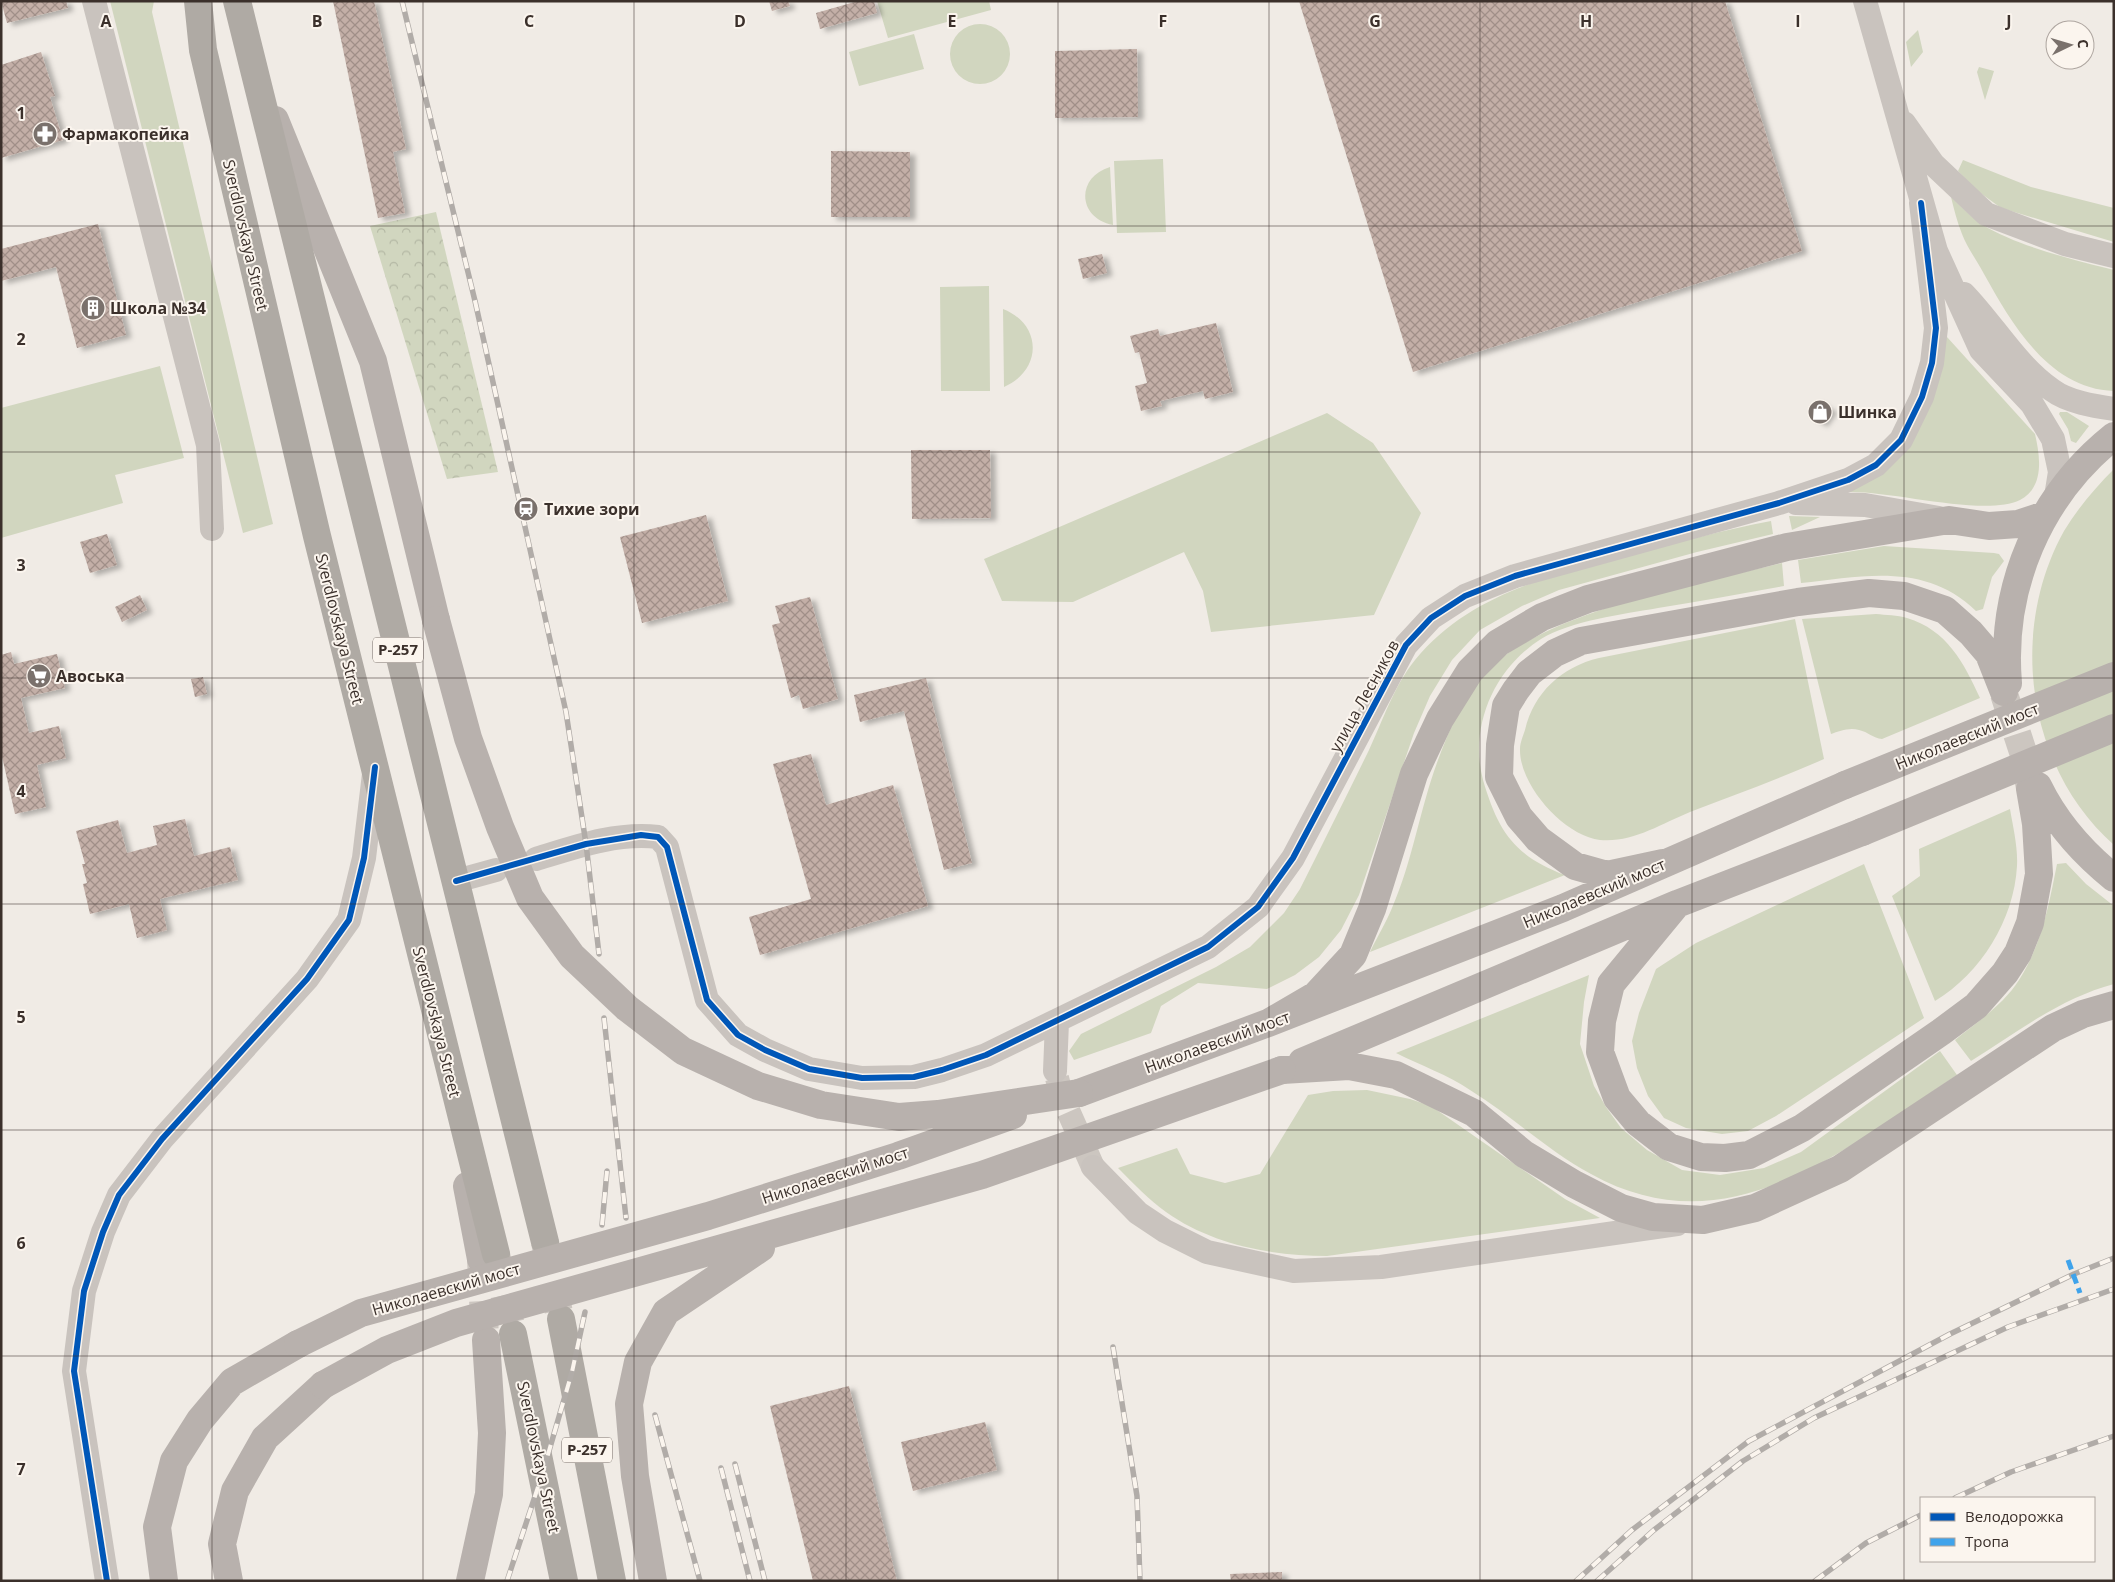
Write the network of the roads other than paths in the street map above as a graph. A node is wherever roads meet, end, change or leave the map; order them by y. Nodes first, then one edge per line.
1 (94, 1) edge
2 (198, 1) edge
3 (237, 1) edge
4 (1865, 1) edge
5 (250, 58) junction
6 (1894, 109) junction
7 (1921, 203) junction
8 (2114, 256) edge
9 (1950, 279) junction
10 (2114, 409) edge
11 (2114, 436) edge
12 (1779, 503) junction
13 (2050, 506) junction
14 (1949, 520) junction
15 (212, 530) dead end
16 (2114, 676) edge
17 (2114, 728) edge
18 (375, 767) junction
19 (536, 859) dead end
20 (1663, 863) junction
21 (496, 870) dead end
22 (2114, 878) edge
23 (456, 881) junction
24 (1677, 904) junction
25 (2114, 1005) edge
26 (1057, 1022) junction
27 (1268, 1023) junction
28 (1282, 1070) junction
29 (1055, 1071) tunnel mouth
30 (1079, 1093) junction
31 (1093, 1167) tunnel mouth
32 (1703, 1220) junction
33 (784, 1233) junction
34 (545, 1242) tunnel mouth
35 (488, 1256) tunnel mouth
36 (561, 1319) tunnel mouth
37 (513, 1334) tunnel mouth
38 (486, 1340) tunnel mouth
39 (107, 1581) edge
40 (164, 1581) edge
41 (229, 1581) edge
42 (470, 1581) edge
43 (564, 1581) edge
44 (612, 1581) edge
45 (653, 1581) edge

1 - 15 street
2 - 18 highway, Sverdlovskaya Street / Р-257
3 - 5 highway, Р-257
4 - 6 street
5 - 23 highway, Р-257
5 - 30 main road, bridge
6 - 7 street
6 - 8 street
7 - 9 street
7 - 12 street
9 - 10 street
9 - 13 street
11 - 13 main road
12 - 14 street
12 - 26 street, улица Лесников
13 - 14 main road
13 - 20 main road
14 - 27 main road
16 - 20 main road, Николаевский мост, bridge
17 - 24 main road, bridge
18 - 35 highway, Sverdlovskaya Street / Р-257
18 - 39 street
19 - 26 street, улица Лесников
20 - 27 main road, Николаевский мост
21 - 23 street
22 - 24 main road
23 - 34 highway, Р-257
24 - 28 main road
25 - 32 main road
26 - 29 street
27 - 30 main road, Николаевский мост
28 - 32 main road
28 - 33 main road, bridge
30 - 40 main road, Николаевский мост, bridge
31 - 32 street
33 - 41 main road, bridge
33 - 45 main road, bridge
36 - 44 highway, Р-257
37 - 43 highway, Sverdlovskaya Street / Р-257
38 - 42 main road

